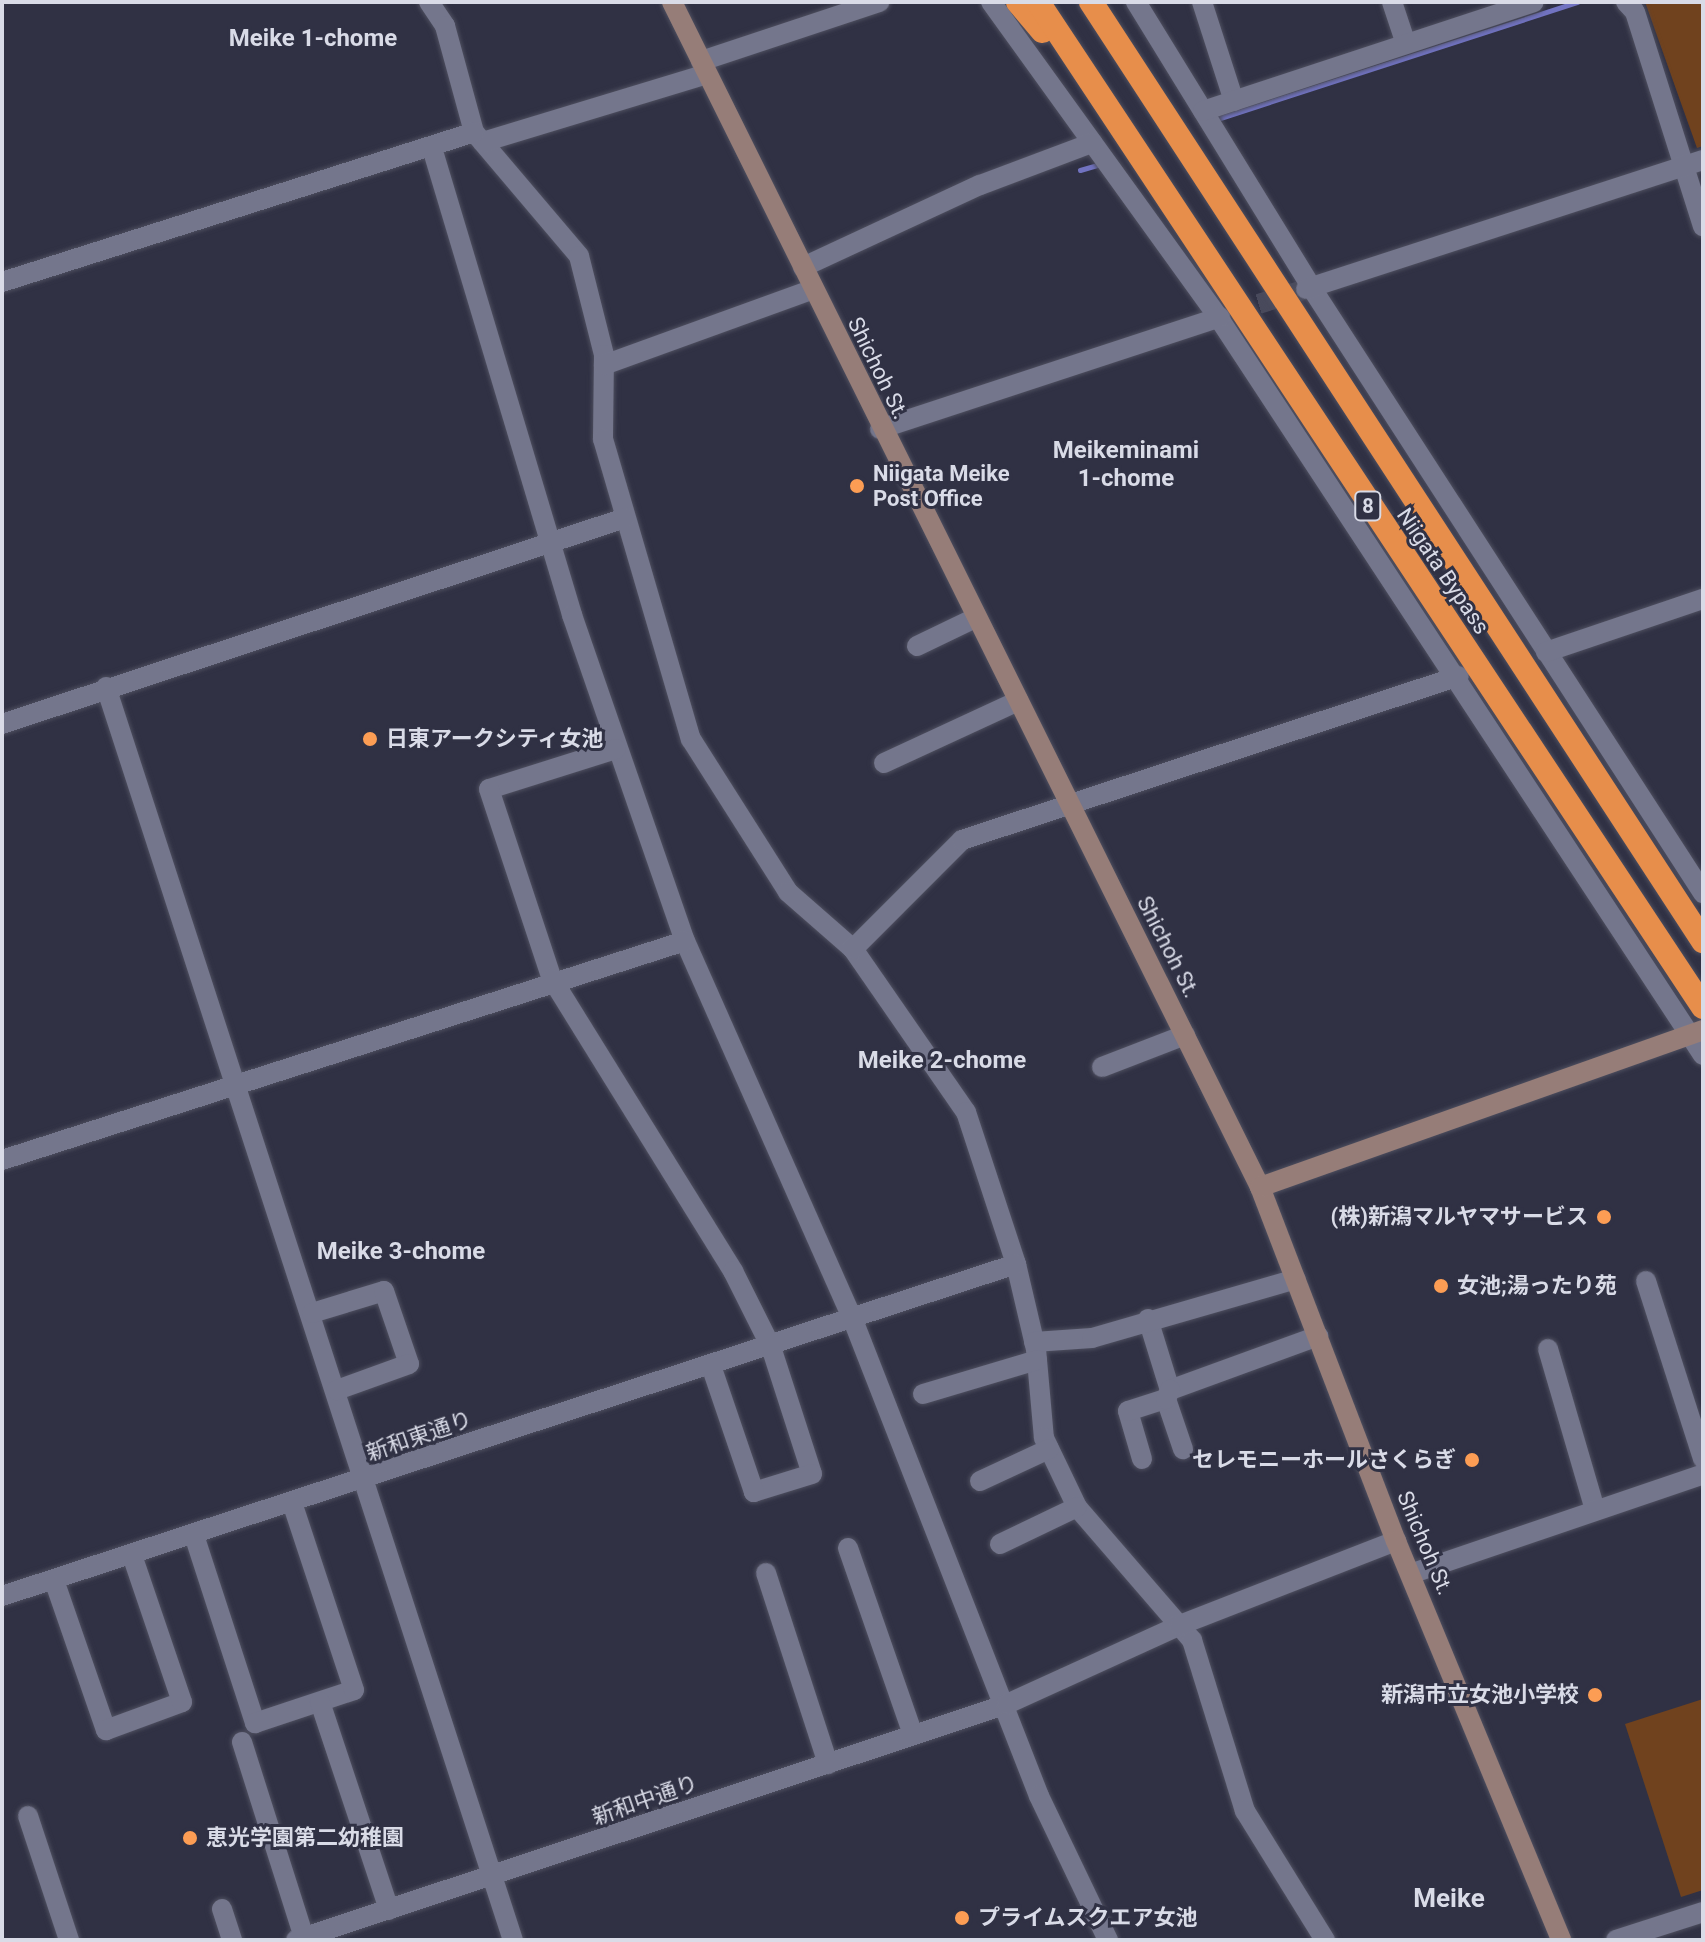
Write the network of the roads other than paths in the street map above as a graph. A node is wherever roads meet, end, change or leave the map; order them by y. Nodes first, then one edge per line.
1 (429, 2) edge
2 (672, 2) edge
3 (879, 2) edge
4 (991, 2) edge
5 (1018, 2) edge
6 (1038, 2) edge
7 (1091, 2) edge
8 (1111, 2) edge
9 (1136, 2) edge
10 (1202, 2) edge
11 (1392, 2) edge
12 (1534, 2) edge
13 (1626, 2) edge
14 (1479, 10) edge
15 (1406, 44) junction
16 (704, 68) junction
17 (1100, 101) junction
18 (1234, 101) junction
19 (1203, 111) junction
20 (478, 137) junction
21 (1092, 143) junction
22 (432, 148) junction
23 (1703, 160) edge
24 (1683, 167) junction
25 (1217, 195) junction
26 (1703, 227) edge
27 (803, 267) junction
28 (2, 282) edge
29 (1308, 288) junction
30 (814, 289) junction
31 (1219, 317) junction
32 (604, 365) junction
33 (880, 429) junction
34 (625, 518) junction
35 (551, 546) junction
36 (1703, 599) edge
37 (975, 618) junction
38 (917, 646) dead end
39 (1546, 652) junction
40 (1459, 676) junction
41 (106, 687) junction
42 (1018, 701) junction
43 (2, 724) edge
44 (616, 749) junction
45 (884, 763) dead end
46 (1070, 804) junction
47 (1703, 893) edge
48 (685, 941) junction
49 (1703, 941) edge
50 (853, 949) junction
51 (552, 979) junction
52 (1703, 1007) edge
53 (1696, 1032) edge
54 (1185, 1035) junction
55 (1703, 1055) edge
56 (1102, 1067) dead end
57 (238, 1082) junction
58 (2, 1160) edge
59 (1260, 1187) junction
60 (1016, 1264) junction
61 (1296, 1279) junction
62 (1646, 1281) dead end
63 (312, 1313) junction
64 (1148, 1319) junction
65 (853, 1320) junction
66 (1318, 1336) junction
67 (771, 1347) junction
68 (1548, 1349) dead end
69 (1036, 1351) junction
70 (711, 1366) junction
71 (337, 1390) junction
72 (923, 1394) dead end
73 (1168, 1395) junction
74 (1049, 1449) junction
75 (1183, 1449) dead end
76 (1142, 1459) dead end
77 (1703, 1459) edge
78 (1703, 1474) edge
79 (366, 1480) junction
80 (980, 1481) dead end
81 (292, 1503) junction
82 (1077, 1507) junction
83 (1595, 1510) junction
84 (194, 1535) junction
85 (1396, 1541) junction
86 (1000, 1544) dead end
87 (848, 1548) dead end
88 (132, 1555) junction
89 (766, 1573) dead end
90 (1413, 1573) junction
91 (54, 1580) junction
92 (2, 1596) edge
93 (1180, 1625) junction
94 (320, 1702) junction
95 (1007, 1704) junction
96 (913, 1735) junction
97 (242, 1742) dead end
98 (828, 1764) junction
99 (28, 1816) dead end
100 (491, 1877) junction
101 (222, 1909) dead end
102 (389, 1910) junction
103 (1703, 1912) edge
104 (300, 1939) edge
105 (69, 1940) edge
106 (232, 1940) edge
107 (513, 1940) edge
108 (1108, 1940) edge
109 (1325, 1940) edge
110 (1561, 1940) edge
111 (1616, 1940) edge

1 - 20 street
2 - 16 street, Shichoh St.
3 - 16 street
4 - 21 street
5 - 17 highway
6 - 17 highway, Niigata Bypass / 8
7 - 25 highway, Niigata Bypass / 8
8 - 25 highway
9 - 19 street
10 - 18 street
11 - 15 street
12 - 14 street
13 - 24 street
14 - 15 street
15 - 18 street
16 - 20 street
16 - 27 street, Shichoh St.
17 - 52 highway, Niigata Bypass / 8
18 - 19 street
19 - 29 street
20 - 22 street
20 - 32 street
21 - 27 street
21 - 31 street
22 - 28 street
22 - 35 street
23 - 24 street
24 - 26 street
24 - 29 street
25 - 49 highway, Niigata Bypass / 8
27 - 30 street, Shichoh St.
29 - 39 street
30 - 32 street
30 - 33 street, Shichoh St.
31 - 33 street
31 - 40 street
32 - 34 street
33 - 37 street, Shichoh St.
34 - 35 street
34 - 50 street
35 - 41 street
35 - 44 street
36 - 39 street
37 - 38 street
37 - 42 street, Shichoh St.
39 - 47 street
40 - 46 street
40 - 53 street
41 - 43 street
41 - 57 street
42 - 45 street
42 - 46 street, Shichoh St.
44 - 48 street
44 - 51 street
46 - 50 street
46 - 54 street, Shichoh St.
48 - 51 street
48 - 65 street
50 - 60 street
51 - 57 street
51 - 67 street
53 - 55 street
53 - 59 street
54 - 56 street
54 - 59 street, Shichoh St.
57 - 58 street
57 - 63 street
59 - 61 street, Shichoh St.
60 - 65 street, 新和東通り
60 - 69 street
61 - 64 street
61 - 66 street, Shichoh St.
62 - 77 street
63 - 71 street
63 - 71 street
64 - 69 street
64 - 73 street
65 - 67 street, 新和東通り
65 - 95 street
66 - 73 street
66 - 85 street, Shichoh St.
67 - 70 street, 新和東通り
67 - 70 street
68 - 83 street
69 - 72 street
69 - 74 street
70 - 79 street, 新和東通り
71 - 79 street
73 - 75 street
73 - 76 street
74 - 80 street
74 - 82 street
78 - 83 street
79 - 81 street, 新和東通り
79 - 100 street
81 - 84 street, 新和東通り
81 - 94 street
82 - 86 street
82 - 93 street
83 - 90 street
84 - 88 street, 新和東通り
84 - 94 street
85 - 90 street, Shichoh St.
85 - 93 street, 新和中通り
87 - 96 street
88 - 91 street, 新和東通り
88 - 91 street
89 - 98 street
90 - 110 street, Shichoh St.
91 - 92 street, 新和東通り
93 - 95 street, 新和中通り
93 - 109 street
94 - 102 street
95 - 96 street, 新和中通り
95 - 108 street
96 - 98 street, 新和中通り
97 - 104 street
98 - 100 street, 新和中通り
99 - 105 street
100 - 102 street, 新和中通り
100 - 107 street
101 - 106 street
102 - 104 street, 新和中通り
103 - 111 street

